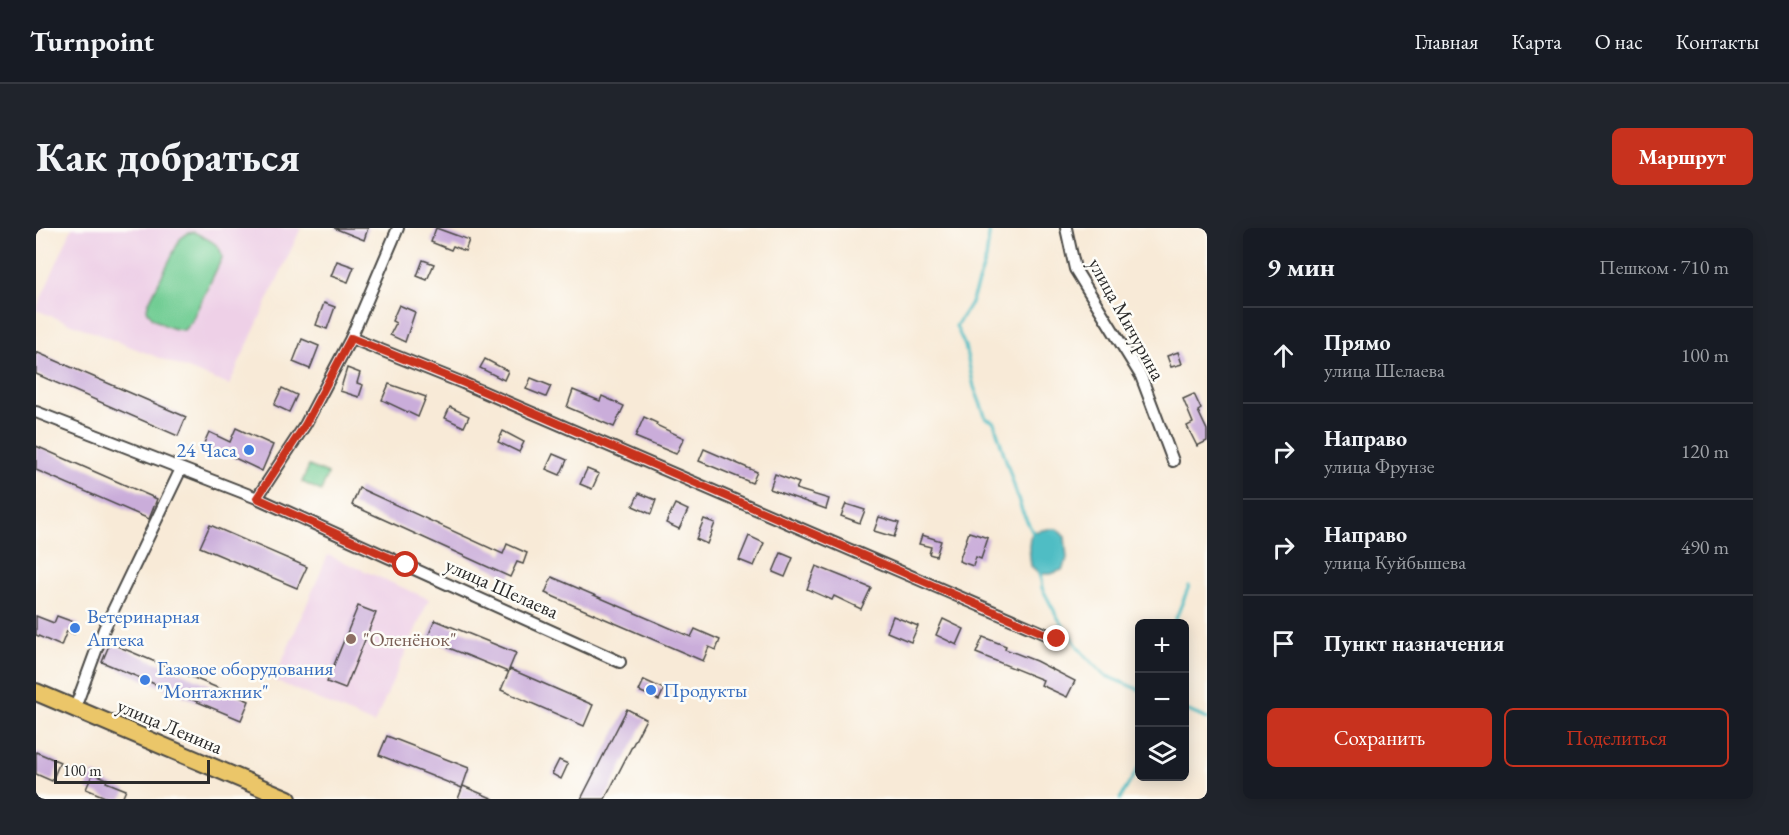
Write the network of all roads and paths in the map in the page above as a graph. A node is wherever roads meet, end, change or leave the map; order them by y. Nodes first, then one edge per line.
1 (398, 228) edge
2 (1066, 228) edge
3 (351, 338) junction
4 (36, 412) edge
5 (1173, 461) dead end
6 (181, 469) junction
7 (257, 498) junction
8 (1057, 639) dead end
9 (620, 662) dead end
10 (36, 692) edge
11 (75, 708) junction
12 (288, 799) edge

1 - 3 street
2 - 5 street, улица Мичурина
3 - 7 street
3 - 8 street
4 - 6 street, улица Шелаева
6 - 7 street, улица Шелаева
6 - 11 street
7 - 9 street, улица Шелаева
10 - 11 main road, улица Ленина
11 - 12 main road, улица Ленина

